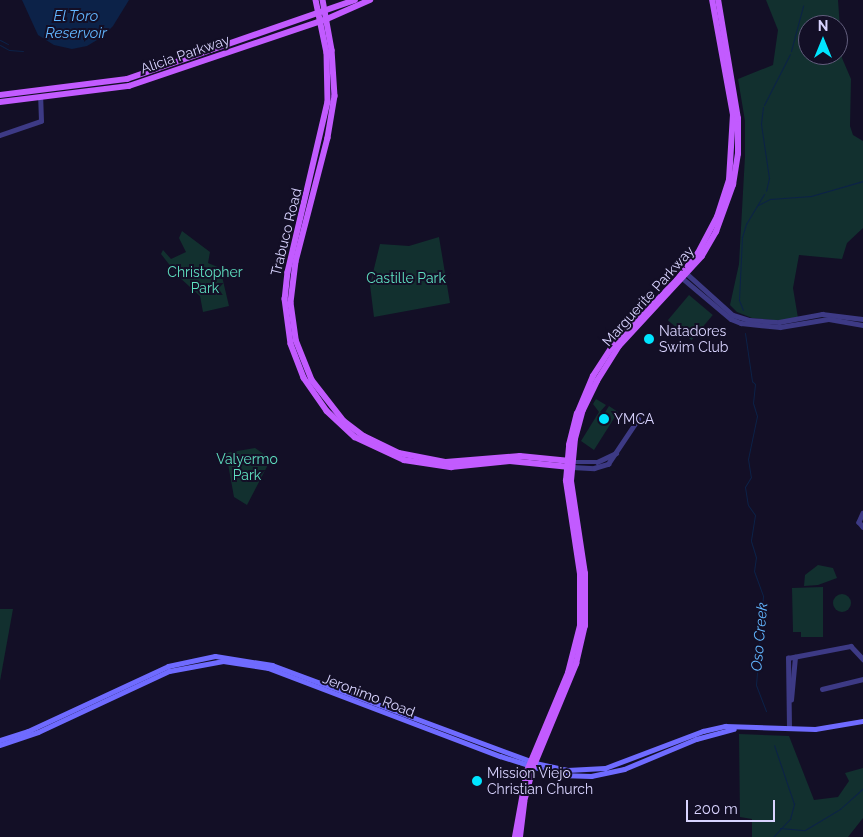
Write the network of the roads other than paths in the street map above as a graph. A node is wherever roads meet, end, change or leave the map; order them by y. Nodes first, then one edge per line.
1 (316, 0) edge
2 (323, 0) edge
3 (355, 0) edge
4 (370, 0) edge
5 (712, 0) edge
6 (718, 0) edge
7 (323, 17) junction
8 (170, 65) junction
9 (173, 72) junction
10 (73, 88) junction
11 (17, 93) junction
12 (0, 95) edge
13 (40, 98) junction
14 (0, 102) edge
15 (0, 135) edge
16 (684, 276) junction
17 (863, 319) edge
18 (803, 320) junction
19 (863, 324) edge
20 (638, 419) dead end
21 (570, 464) junction
22 (863, 512) edge
23 (863, 527) edge
24 (863, 659) edge
25 (863, 678) edge
26 (822, 689) dead end
27 (863, 721) edge
28 (789, 728) junction
29 (0, 740) edge
30 (0, 745) edge
31 (532, 764) junction
32 (515, 837) edge
33 (520, 837) edge

1 - 7 main road, Trabuco Road
2 - 7 main road, Trabuco Road
3 - 7 main road, Alicia Parkway
4 - 7 main road, Alicia Parkway
5 - 16 main road, Marguerite Parkway
6 - 16 main road, Marguerite Parkway
7 - 8 main road, Alicia Parkway
7 - 9 main road, Alicia Parkway
7 - 21 main road, Trabuco Road
8 - 9 main road
8 - 10 main road, Alicia Parkway
9 - 13 main road, Alicia Parkway
10 - 11 main road, Alicia Parkway
10 - 13 main road
11 - 12 main road, Alicia Parkway
11 - 13 main road
13 - 14 main road, Alicia Parkway
13 - 15 street
16 - 18 street
16 - 21 main road, Marguerite Parkway
17 - 18 street
18 - 19 street
20 - 21 street
21 - 31 main road, Marguerite Parkway
22 - 23 street
24 - 28 street
25 - 26 street
27 - 28 main road, Jeronimo Road
28 - 31 main road, Jeronimo Road
29 - 31 main road, Jeronimo Road
30 - 31 main road, Jeronimo Road
31 - 32 main road, Marguerite Parkway
31 - 33 main road, Marguerite Parkway

